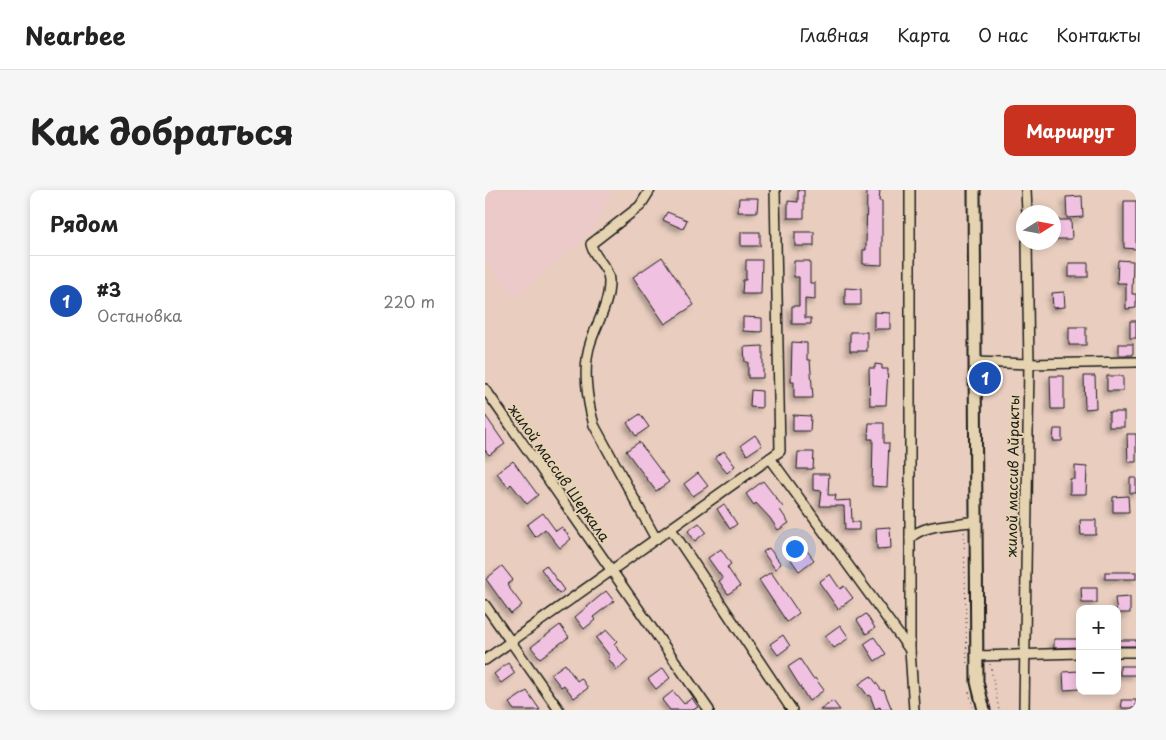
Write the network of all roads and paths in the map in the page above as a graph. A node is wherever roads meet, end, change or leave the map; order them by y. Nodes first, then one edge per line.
1 (650, 190) edge
2 (775, 190) edge
3 (910, 190) edge
4 (973, 190) edge
5 (1026, 190) edge
6 (1027, 205) edge
7 (1027, 250) edge
8 (975, 362) junction
9 (1136, 362) edge
10 (1029, 364) junction
11 (485, 389) edge
12 (770, 458) junction
13 (976, 521) junction
14 (963, 524) junction
15 (671, 529) junction
16 (910, 538) junction
17 (656, 539) junction
18 (611, 572) junction
19 (485, 605) edge
20 (511, 641) junction
21 (910, 650) junction
22 (1121, 652) edge
23 (1136, 652) edge
24 (1076, 653) edge
25 (1025, 655) junction
26 (977, 656) junction
27 (989, 656) junction
28 (485, 660) edge
29 (967, 666) dead end
30 (968, 685) dead end
31 (559, 710) edge
32 (709, 710) edge
33 (793, 710) edge
34 (914, 710) edge
35 (974, 710) edge
36 (984, 710) edge
37 (999, 710) edge
38 (1024, 710) edge

1 - 17 street
2 - 12 street
3 - 16 street
4 - 8 main road
5 - 6 street
7 - 10 street, жилой массив Айракты
8 - 10 street
8 - 13 main road
9 - 10 street
10 - 25 street, жилой массив Айракты
11 - 18 street, жилой массив Шеркала
12 - 15 street
12 - 21 street
13 - 14 street
13 - 26 main road
14 - 16 street
14 - 29 path
15 - 17 street
15 - 33 street
16 - 21 street
17 - 18 street
18 - 20 street
18 - 32 street, жилой массив Шеркала
19 - 20 street
20 - 28 street
20 - 31 street
21 - 34 street
22 - 23 street
24 - 25 street
25 - 27 street
25 - 38 street, жилой массив Айракты
26 - 27 street
26 - 36 main road
27 - 37 path
30 - 35 path

